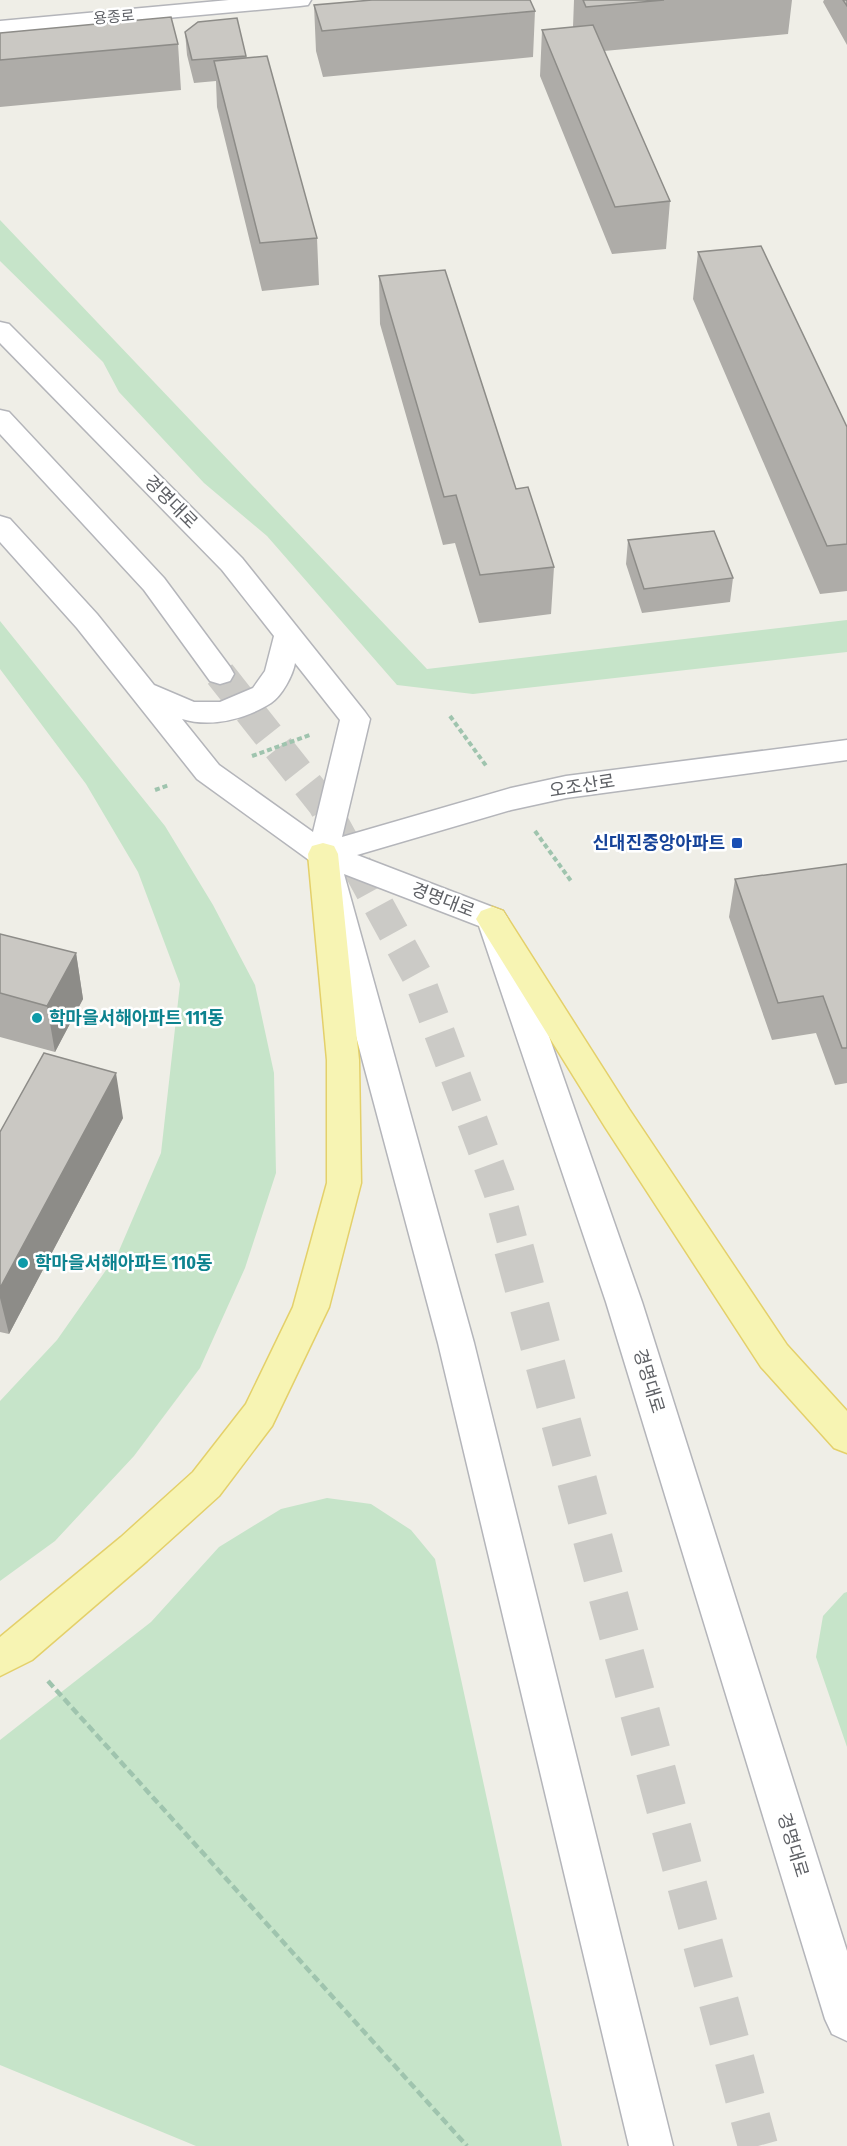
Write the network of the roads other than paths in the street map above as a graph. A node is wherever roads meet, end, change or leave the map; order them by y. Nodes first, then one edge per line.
1 (300, 0) edge
2 (167, 6) edge
3 (0, 27) edge
4 (0, 328) edge
5 (0, 418) edge
6 (0, 525) edge
7 (288, 635) junction
8 (220, 674) tunnel mouth
9 (143, 691) junction
10 (847, 750) edge
11 (323, 854) junction
12 (492, 919) junction
13 (847, 1437) edge
14 (0, 1658) edge
15 (847, 2019) edge
16 (651, 2146) edge

1 - 2 street, 용종로
2 - 3 street, 용종로
4 - 7 street, 경명대로
5 - 8 street
6 - 9 street, 경명대로
7 - 9 street
7 - 11 street, 경명대로
9 - 11 street, 경명대로
10 - 11 street, 오조산로
11 - 12 street, 경명대로
11 - 14 main road
11 - 16 street
12 - 13 main road
12 - 15 street, 경명대로

